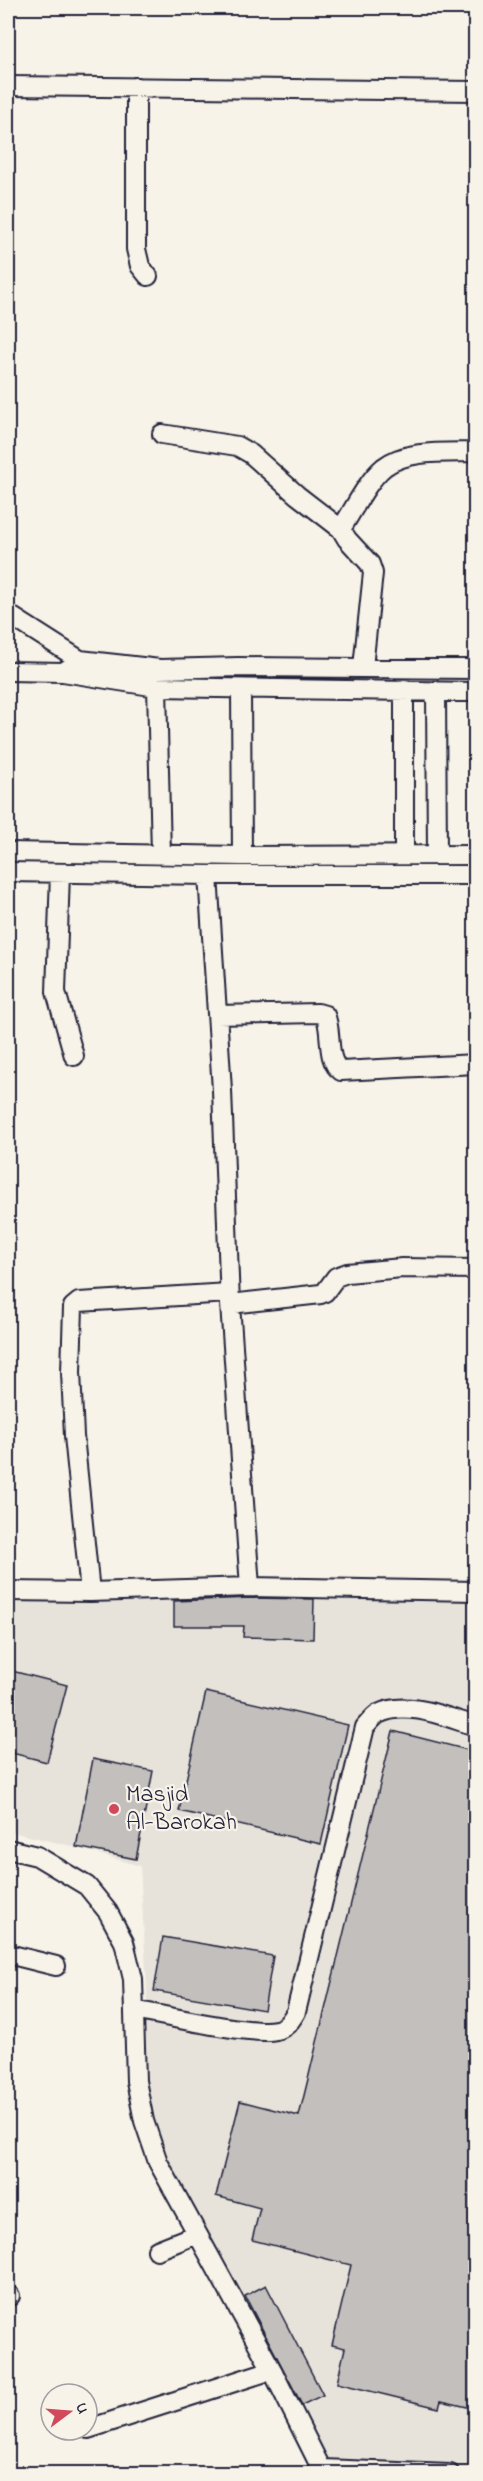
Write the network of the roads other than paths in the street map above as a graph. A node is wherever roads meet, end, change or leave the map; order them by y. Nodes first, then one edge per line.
1 (8, 86) edge
2 (136, 87) junction
3 (476, 91) edge
4 (148, 276) dead end
5 (162, 434) dead end
6 (476, 452) edge
7 (341, 529) junction
8 (8, 614) edge
9 (80, 660) junction
10 (363, 667) junction
11 (476, 669) edge
12 (8, 671) edge
13 (63, 672) junction
14 (157, 687) junction
15 (241, 689) junction
16 (404, 689) junction
17 (436, 691) junction
18 (476, 692) edge
19 (8, 852) edge
20 (161, 854) junction
21 (404, 854) junction
22 (437, 854) junction
23 (476, 855) edge
24 (242, 856) junction
25 (8, 872) edge
26 (60, 873) junction
27 (208, 875) junction
28 (476, 875) edge
29 (217, 1015) junction
30 (74, 1056) dead end
31 (476, 1064) edge
32 (476, 1269) edge
33 (229, 1298) junction
34 (250, 1587) junction
35 (8, 1591) edge
36 (476, 1591) edge
37 (90, 1592) junction
38 (476, 1726) edge
39 (8, 1849) edge
40 (8, 1954) edge
41 (56, 1966) dead end
42 (134, 2010) junction
43 (197, 2234) junction
44 (157, 2250) dead end
45 (272, 2370) junction
46 (99, 2425) edge
47 (323, 2471) edge
48 (450, 2474) edge

1 - 2 street
2 - 3 street
2 - 4 street
5 - 7 street
6 - 7 street
7 - 10 street
8 - 9 street
9 - 10 street
9 - 13 street
10 - 11 street
12 - 13 street
13 - 14 street
14 - 15 street
14 - 20 street
15 - 16 street
15 - 24 street
16 - 17 street
16 - 21 street
17 - 18 street
17 - 22 street
19 - 20 street
20 - 24 street
21 - 22 street
21 - 24 street
22 - 23 street
25 - 26 street
26 - 27 street
26 - 30 street
27 - 28 street
27 - 29 street
29 - 31 street
29 - 33 street
32 - 33 street
33 - 34 street
33 - 37 street
34 - 36 street
34 - 37 street
35 - 37 street
38 - 42 street
39 - 42 street
40 - 41 street
42 - 43 street
43 - 44 street
43 - 45 street
45 - 46 street
45 - 47 street
47 - 48 street

